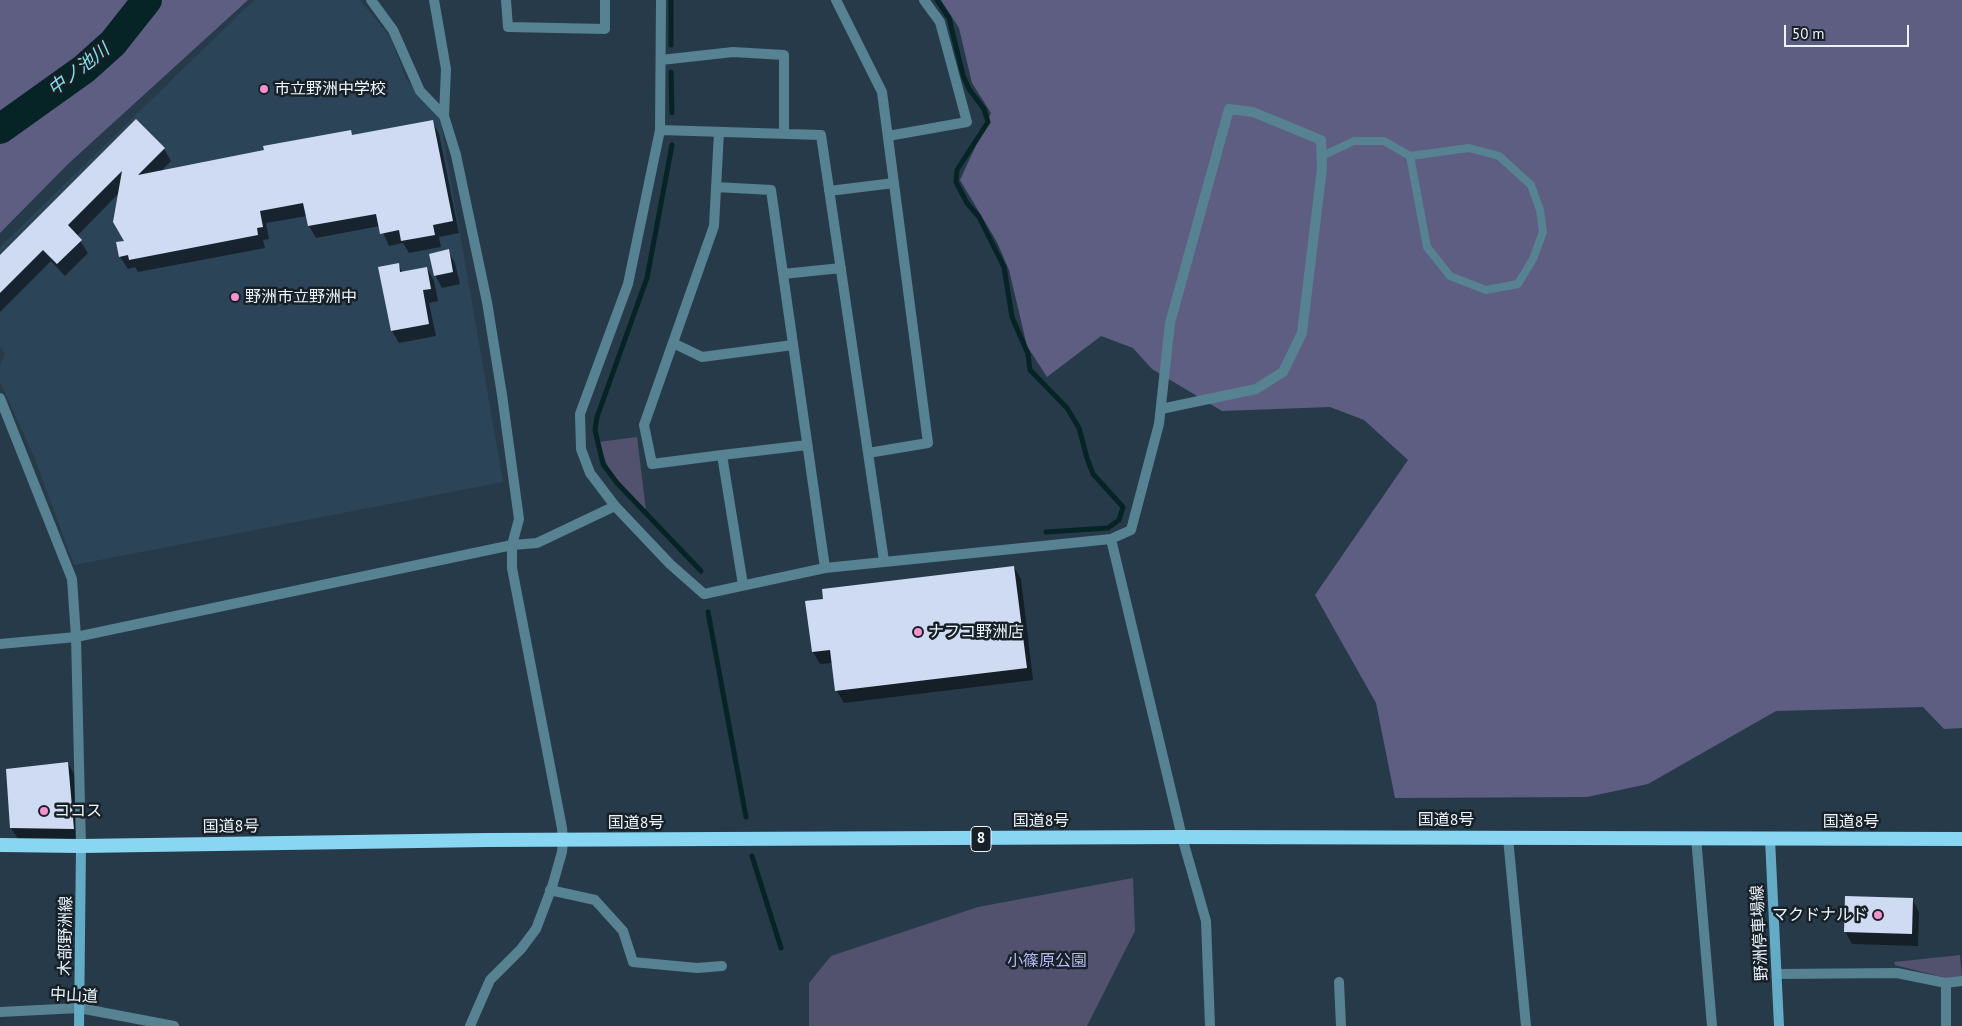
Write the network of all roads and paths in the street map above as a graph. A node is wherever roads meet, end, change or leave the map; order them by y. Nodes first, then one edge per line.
1 (371, 0) edge
2 (434, 0) edge
3 (506, 0) edge
4 (605, 0) edge
5 (661, 0) edge
6 (836, 0) edge
7 (924, 0) edge
8 (661, 60) junction
9 (444, 116) junction
10 (660, 130) junction
11 (719, 132) junction
12 (784, 134) junction
13 (888, 136) junction
14 (1322, 156) junction
15 (1410, 156) junction
16 (894, 183) junction
17 (716, 187) junction
18 (829, 191) junction
19 (841, 268) junction
20 (783, 274) junction
21 (673, 343) junction
22 (793, 345) junction
23 (0, 398) edge
24 (1161, 409) junction
25 (807, 445) junction
26 (868, 454) junction
27 (722, 455) junction
28 (615, 506) junction
29 (1111, 539) junction
30 (512, 545) junction
31 (884, 561) junction
32 (825, 568) junction
33 (743, 586) junction
34 (76, 637) junction
35 (0, 644) edge
36 (1696, 837) junction
37 (1182, 838) junction
38 (1508, 838) junction
39 (1770, 839) junction
40 (1962, 839) edge
41 (563, 841) junction
42 (0, 845) edge
43 (81, 846) junction
44 (550, 890) junction
45 (722, 966) dead end
46 (1777, 974) junction
47 (1962, 981) edge
48 (1339, 982) dead end
49 (1946, 983) junction
50 (79, 1008) junction
51 (0, 1012) edge
52 (79, 1026) edge
53 (174, 1026) edge
54 (470, 1026) edge
55 (1210, 1026) edge
56 (1341, 1026) edge
57 (1526, 1026) edge
58 (1712, 1026) edge
59 (1779, 1026) edge
60 (1946, 1026) edge

1 - 9 street
2 - 9 street
3 - 4 street
5 - 8 street
6 - 13 street
7 - 13 street
8 - 10 street
8 - 12 street
9 - 30 street
10 - 11 street
10 - 28 street
11 - 12 street
11 - 17 street
12 - 18 street
13 - 16 street
14 - 15 lane
14 - 24 street
14 - 24 street
15 - 15 lane
16 - 18 street
16 - 26 street
17 - 20 street
17 - 21 street
18 - 19 street
19 - 20 street
19 - 26 street
20 - 22 street
21 - 22 street
21 - 27 street
22 - 25 street
23 - 34 street
24 - 29 street
25 - 27 street
25 - 32 street
26 - 31 street
27 - 33 street
28 - 30 street
28 - 33 street
29 - 31 street
29 - 37 street
30 - 34 street
30 - 41 street
31 - 32 street
32 - 33 street
34 - 35 street
34 - 43 street
36 - 38 highway, 国道8号 / 8
36 - 39 highway, 国道8号 / 8
36 - 58 street
37 - 38 highway, 国道8号 / 8
37 - 41 highway, 国道8号 / 8
37 - 55 street
38 - 57 street
39 - 40 highway, 国道8号 / 8
39 - 46 main road, 野洲停車場線
41 - 43 highway, 国道8号 / 8
41 - 44 street
42 - 43 highway, 国道8号 / 8
43 - 50 main road, 木部野洲線
44 - 45 street
44 - 54 street
46 - 49 street
46 - 59 main road, 野洲停車場線
47 - 49 street
48 - 56 street
49 - 60 street
50 - 51 street, 中山道
50 - 52 main road, 木部野洲線
50 - 53 street, 中山道

